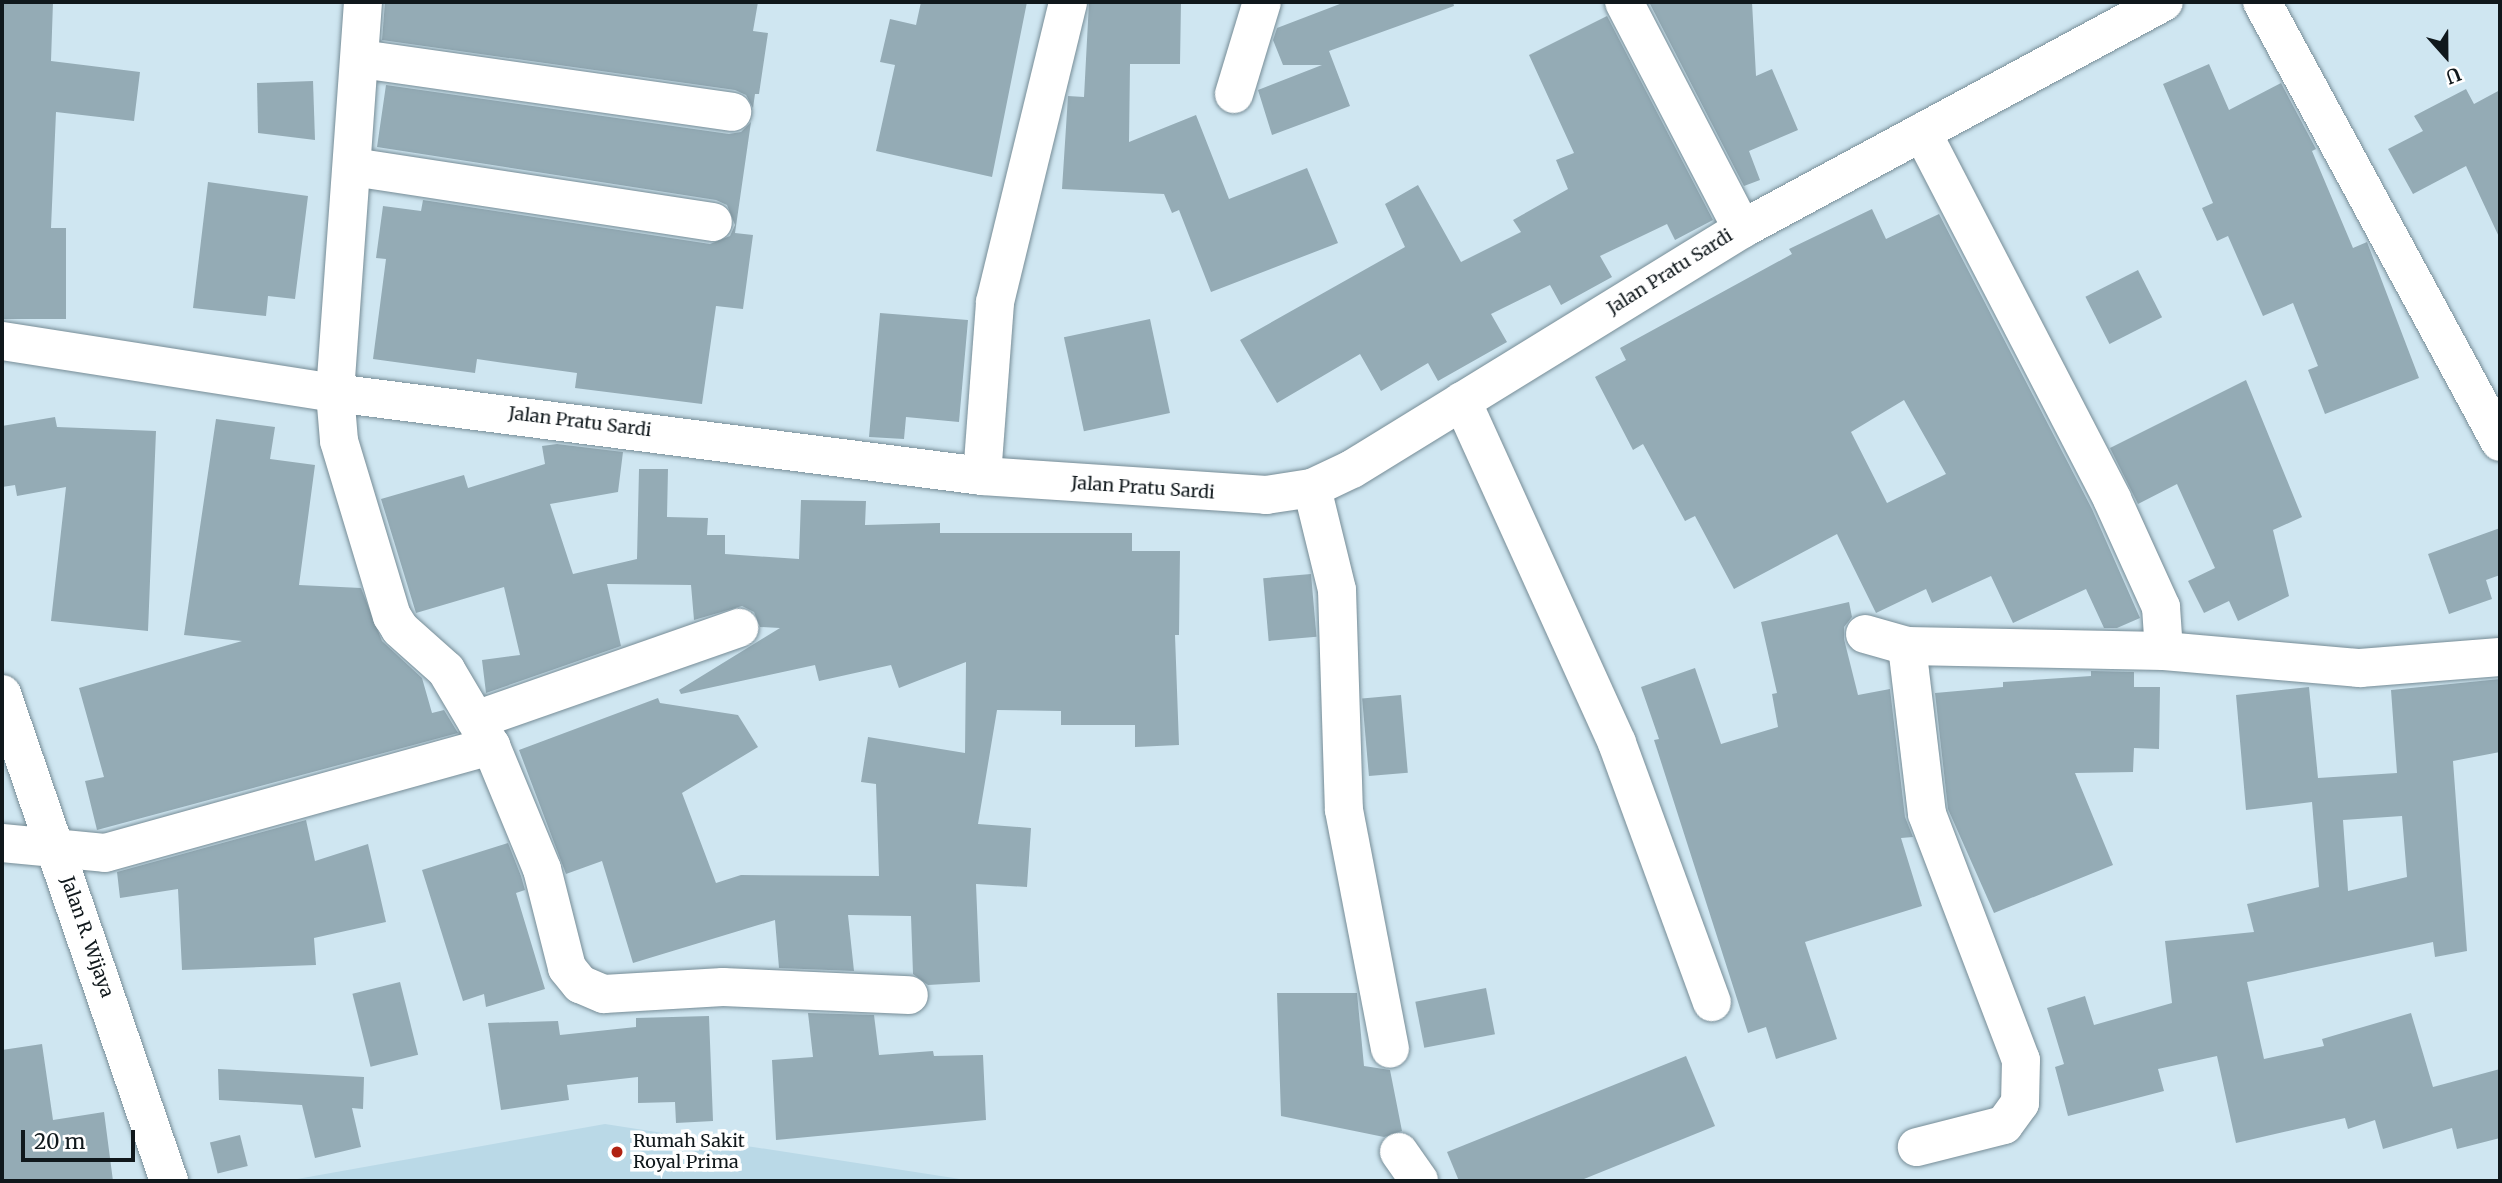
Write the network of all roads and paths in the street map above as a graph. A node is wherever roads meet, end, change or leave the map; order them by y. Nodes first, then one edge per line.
1 (363, 2) edge
2 (1068, 2) edge
3 (1262, 2) edge
4 (1624, 2) edge
5 (2164, 2) edge
6 (2262, 2) edge
7 (361, 59) junction
8 (1234, 94) dead end
9 (732, 112) dead end
10 (1922, 132) junction
11 (353, 167) junction
12 (713, 222) dead end
13 (1742, 229) junction
14 (2, 341) edge
15 (335, 393) junction
16 (1462, 401) junction
17 (2500, 442) edge
18 (982, 476) junction
19 (1312, 488) junction
20 (739, 628) dead end
21 (1865, 635) dead end
22 (1907, 646) junction
23 (2164, 651) junction
24 (2500, 657) edge
25 (2, 694) edge
26 (484, 733) junction
27 (2, 843) edge
28 (56, 850) junction
29 (909, 995) dead end
30 (1712, 1002) dead end
31 (1390, 1049) dead end
32 (1917, 1147) dead end
33 (169, 1181) edge

1 - 7 street
2 - 18 street
3 - 8 street
4 - 13 street
5 - 10 street, Jalan Pratu Sardi
6 - 17 street
7 - 9 street
7 - 11 street
10 - 13 street, Jalan Pratu Sardi
10 - 23 street
11 - 12 street
11 - 15 street
13 - 16 street, Jalan Pratu Sardi
14 - 15 street, Jalan Pratu Sardi
15 - 18 street, Jalan Pratu Sardi
15 - 26 street
16 - 19 street, Jalan Pratu Sardi
16 - 30 street
18 - 19 street, Jalan Pratu Sardi
19 - 31 street
20 - 26 street
21 - 22 street
22 - 23 street
22 - 32 street
23 - 24 street
25 - 28 street, Jalan R. Wijaya
26 - 28 street
26 - 29 street
27 - 28 street
28 - 33 street, Jalan R. Wijaya

